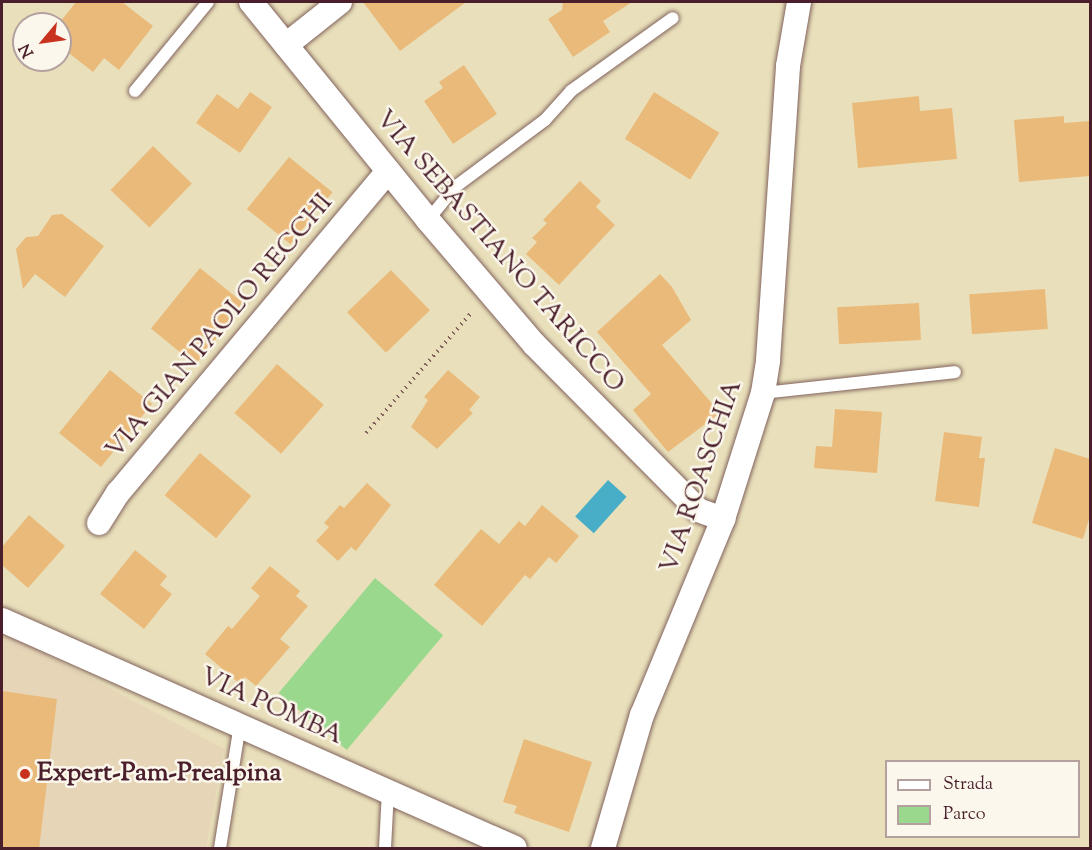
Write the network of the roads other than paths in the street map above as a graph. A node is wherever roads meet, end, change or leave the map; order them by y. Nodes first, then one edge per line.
1 (208, 2) edge
2 (251, 2) edge
3 (340, 2) edge
4 (799, 2) edge
5 (673, 18) dead end
6 (286, 45) junction
7 (135, 91) dead end
8 (388, 171) junction
9 (428, 220) junction
10 (955, 372) dead end
11 (763, 393) junction
12 (723, 519) junction
13 (99, 523) dead end
14 (2, 620) edge
15 (240, 724) junction
16 (388, 791) junction
17 (220, 849) edge
18 (385, 849) edge
19 (515, 849) edge
20 (603, 849) edge

1 - 7 lane
2 - 6 street, VIA SEBASTIANO TARICCO
3 - 6 street
4 - 11 street, VIA ROASCHIA
5 - 9 lane
6 - 8 street, VIA SEBASTIANO TARICCO
8 - 9 street, VIA SEBASTIANO TARICCO
8 - 13 street, VIA GIAN PAOLO RECCHI
9 - 12 street, VIA SEBASTIANO TARICCO
10 - 11 lane
11 - 12 street, VIA ROASCHIA
12 - 20 street, VIA ROASCHIA
14 - 15 street, VIA POMBA
15 - 16 street, VIA POMBA
15 - 17 lane
16 - 18 lane
16 - 19 street, VIA POMBA

